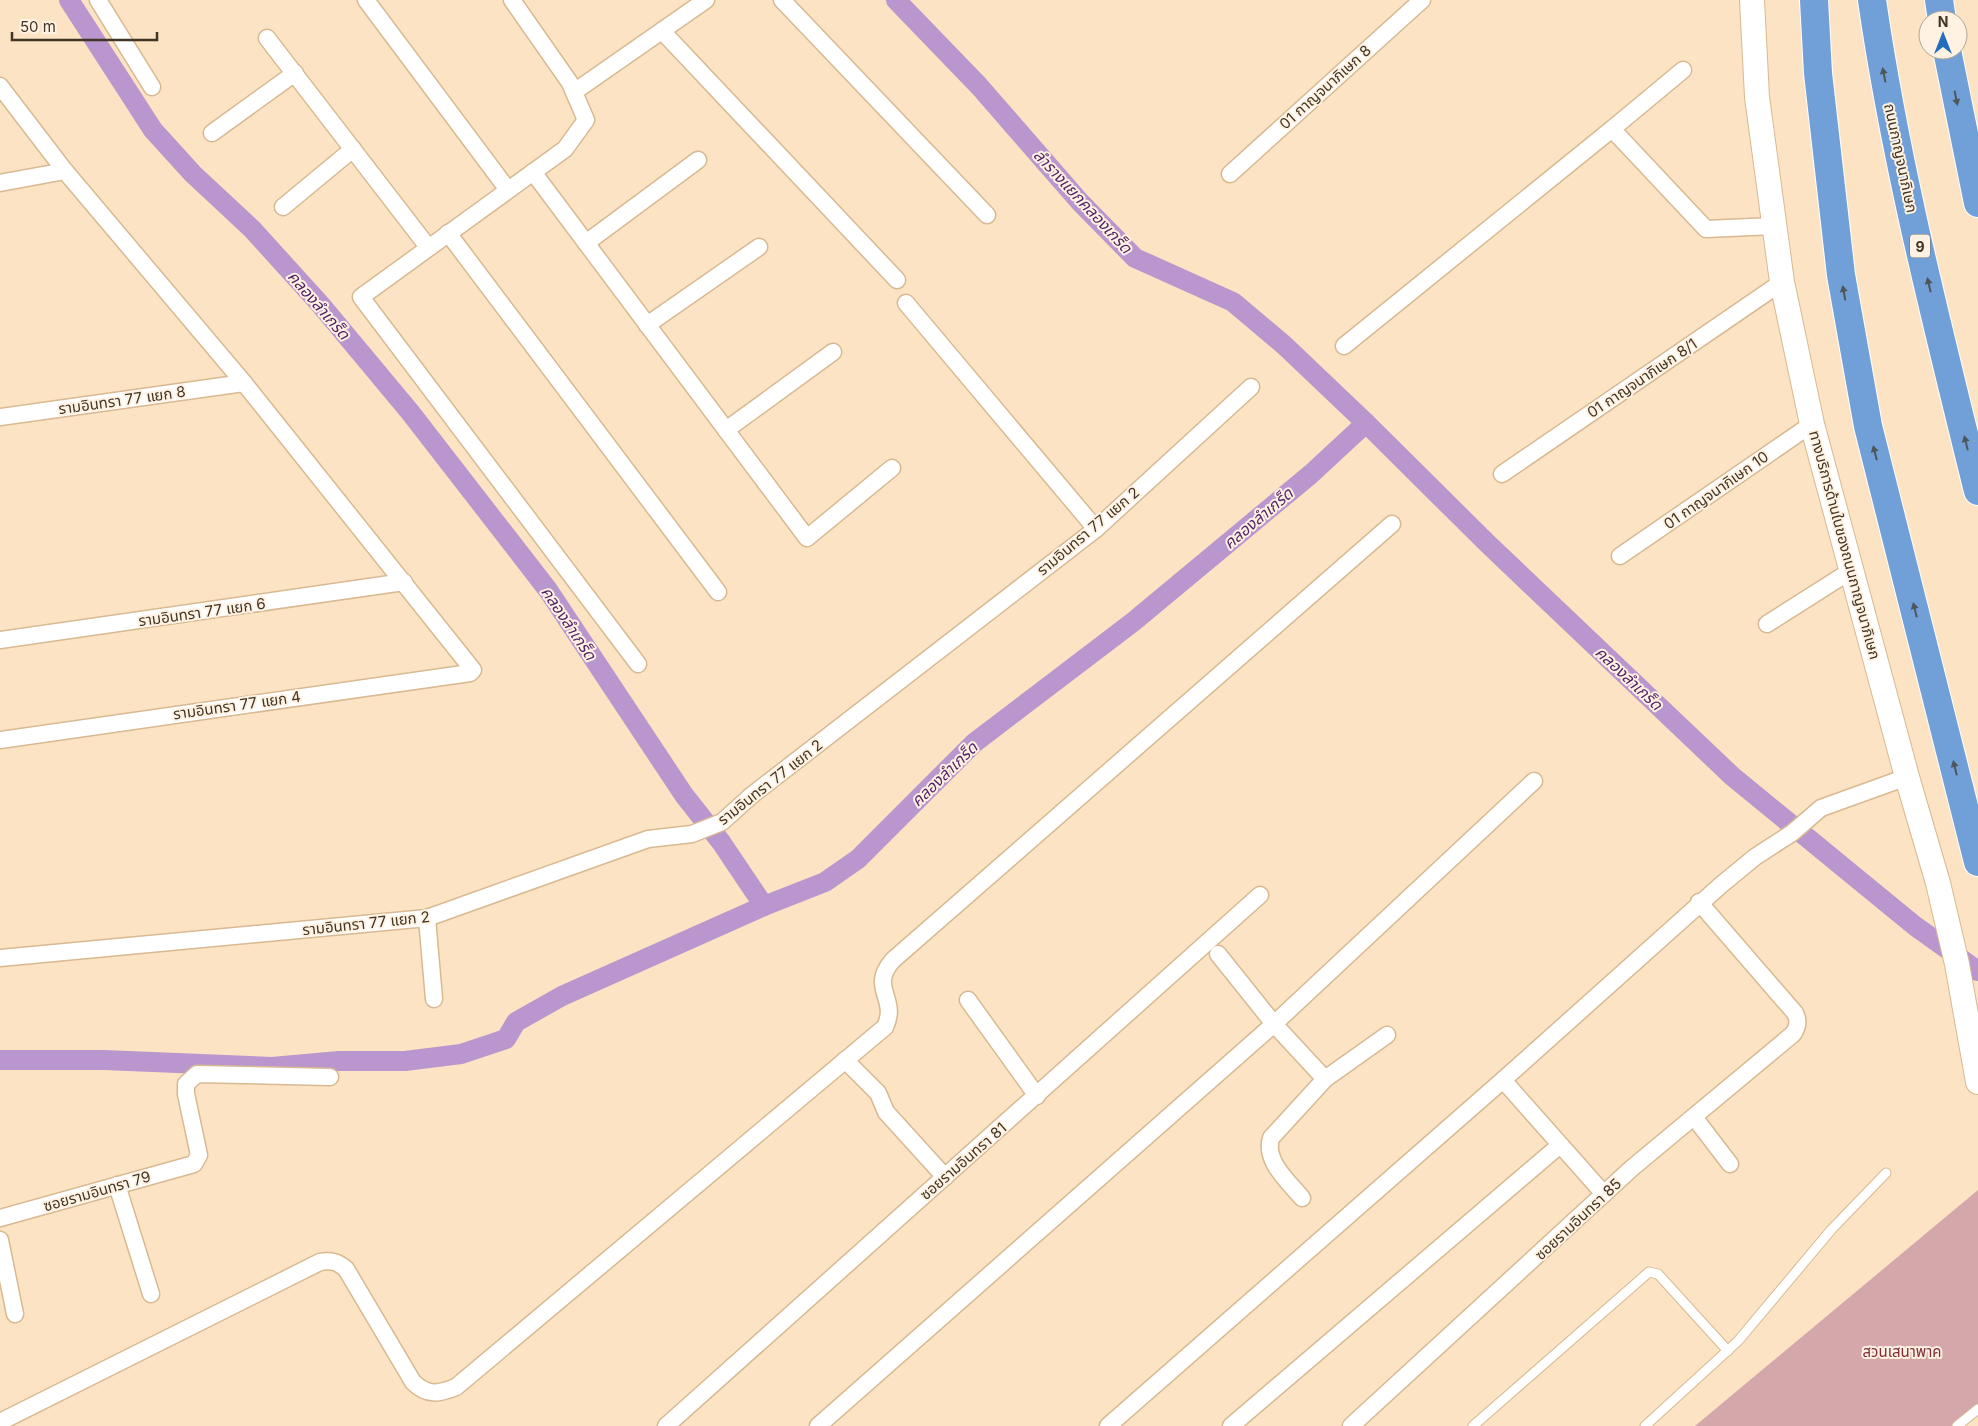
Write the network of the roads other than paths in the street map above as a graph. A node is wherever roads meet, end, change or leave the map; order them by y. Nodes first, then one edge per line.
1 (98, 0) edge
2 (366, 0) edge
3 (706, 0) edge
4 (782, 0) edge
5 (1422, 0) edge
6 (1752, 0) edge
7 (1814, 0) edge
8 (1872, 0) edge
9 (518, 2) edge
10 (662, 31) junction
11 (268, 38) dead end
12 (1949, 60) edge
13 (1683, 70) dead end
14 (295, 73) junction
15 (0, 86) edge
16 (152, 87) dead end
17 (574, 92) junction
18 (1612, 129) junction
19 (212, 133) dead end
20 (353, 149) junction
21 (698, 160) dead end
22 (65, 171) junction
23 (533, 172) junction
24 (1230, 174) dead end
25 (0, 183) edge
26 (508, 190) junction
27 (1978, 203) edge
28 (283, 207) dead end
29 (987, 215) dead end
30 (1774, 226) junction
31 (448, 233) junction
32 (586, 243) junction
33 (759, 246) dead end
34 (428, 247) junction
35 (897, 280) dead end
36 (1782, 282) junction
37 (906, 303) dead end
38 (647, 324) junction
39 (1344, 346) dead end
40 (833, 352) dead end
41 (244, 383) junction
42 (1251, 387) dead end
43 (0, 417) edge
44 (1812, 424) junction
45 (726, 430) junction
46 (892, 468) dead end
47 (1502, 474) dead end
48 (1978, 490) edge
49 (1392, 524) dead end
50 (1096, 528) junction
51 (1620, 556) dead end
52 (1852, 570) junction
53 (404, 582) junction
54 (718, 592) dead end
55 (1766, 624) dead end
56 (0, 640) edge
57 (638, 664) dead end
58 (0, 740) edge
59 (1906, 777) junction
60 (1534, 781) dead end
61 (1978, 862) edge
62 (1260, 895) dead end
63 (1699, 902) junction
64 (427, 918) junction
65 (1218, 954) dead end
66 (0, 958) edge
67 (434, 999) dead end
68 (968, 1000) dead end
69 (1971, 1012) edge
70 (1274, 1024) junction
71 (1387, 1035) dead end
72 (845, 1060) junction
73 (330, 1077) dead end
74 (1325, 1079) junction
75 (1503, 1080) junction
76 (1978, 1082) edge
77 (1037, 1096) junction
78 (1694, 1117) junction
79 (1560, 1145) junction
80 (1730, 1164) dead end
81 (1886, 1173) dead end
82 (945, 1177) junction
83 (118, 1185) junction
84 (1604, 1194) junction
85 (1302, 1198) dead end
86 (0, 1218) edge
87 (0, 1240) edge
88 (151, 1294) dead end
89 (15, 1314) dead end
90 (1728, 1351) junction
91 (1978, 1410) edge
92 (0, 1422) edge
93 (666, 1426) edge
94 (818, 1426) edge
95 (1108, 1426) edge
96 (1231, 1426) edge
97 (1351, 1426) edge
98 (1473, 1426) edge
99 (1645, 1426) edge
100 (1957, 1426) edge

1 - 16 street
2 - 26 street
3 - 10 street
4 - 29 street
5 - 24 street, 01 กาญจนาภิเษก 8
6 - 30 main road, ทางบริการด้านในของถนนกาญจนาภิเษก
61 -> 7 highway
48 -> 8 highway, ถนนกาญจนาภิเษก / 9
9 - 17 street
10 - 17 street
10 - 35 street
11 - 14 street
12 -> 27 highway
13 - 18 street
14 - 19 street
14 - 20 street
15 - 22 street
17 - 23 street
18 - 30 street
18 - 39 street
20 - 28 street
20 - 34 street
21 - 32 street
22 - 25 street
22 - 41 street
23 - 26 street
23 - 32 street
26 - 31 street
30 - 36 main road, ทางบริการด้านในของถนนกาญจนาภิเษก
31 - 34 street
31 - 54 street
32 - 38 street
33 - 38 street
34 - 57 street
36 - 44 main road, ทางบริการด้านในของถนนกาญจนาภิเษก
36 - 47 street, 01 กาญจนาภิเษก 8/1
37 - 50 street
38 - 45 street
40 - 45 street
41 - 43 street, รามอินทรา 77 แยก 8
41 - 53 street
42 - 50 street, รามอินทรา 77 แยก 2
44 - 51 street, 01 กาญจนาภิเษก 10
44 - 52 main road, ทางบริการด้านในของถนนกาญจนาภิเษก
45 - 46 street
49 - 72 street
50 - 64 street, รามอินทรา 77 แยก 2
52 - 55 street
52 - 59 main road, ทางบริการด้านในของถนนกาญจนาภิเษก
53 - 56 street, รามอินทรา 77 แยก 6
53 - 58 street, รามอินทรา 77 แยก 4
59 - 63 street
59 - 69 main road, ทางบริการด้านในของถนนกาญจนาภิเษก
60 - 70 street
62 - 77 street, ซอยรามอินทรา 81
63 - 75 street
63 - 78 street, ซอยรามอินทรา 85
64 - 66 street, รามอินทรา 77 แยก 2
64 - 67 street
65 - 70 street
68 - 77 street
69 - 76 main road, ทางบริการด้านในของถนนกาญจนาภิเษก
70 - 74 street
70 - 94 street
71 - 74 street
72 - 82 street
72 - 92 street
73 - 83 street, ซอยรามอินทรา 79
74 - 85 street
75 - 79 street
75 - 95 street
77 - 82 street, ซอยรามอินทรา 81
78 - 80 street
78 - 84 street, ซอยรามอินทรา 85
79 - 84 street
79 - 96 street
81 - 90 lane
82 - 93 street, ซอยรามอินทรา 81
83 - 86 street, ซอยรามอินทรา 79
83 - 88 street
84 - 97 street, ซอยรามอินทรา 85
87 - 89 street
90 - 98 lane
90 - 99 lane
91 - 100 lane

